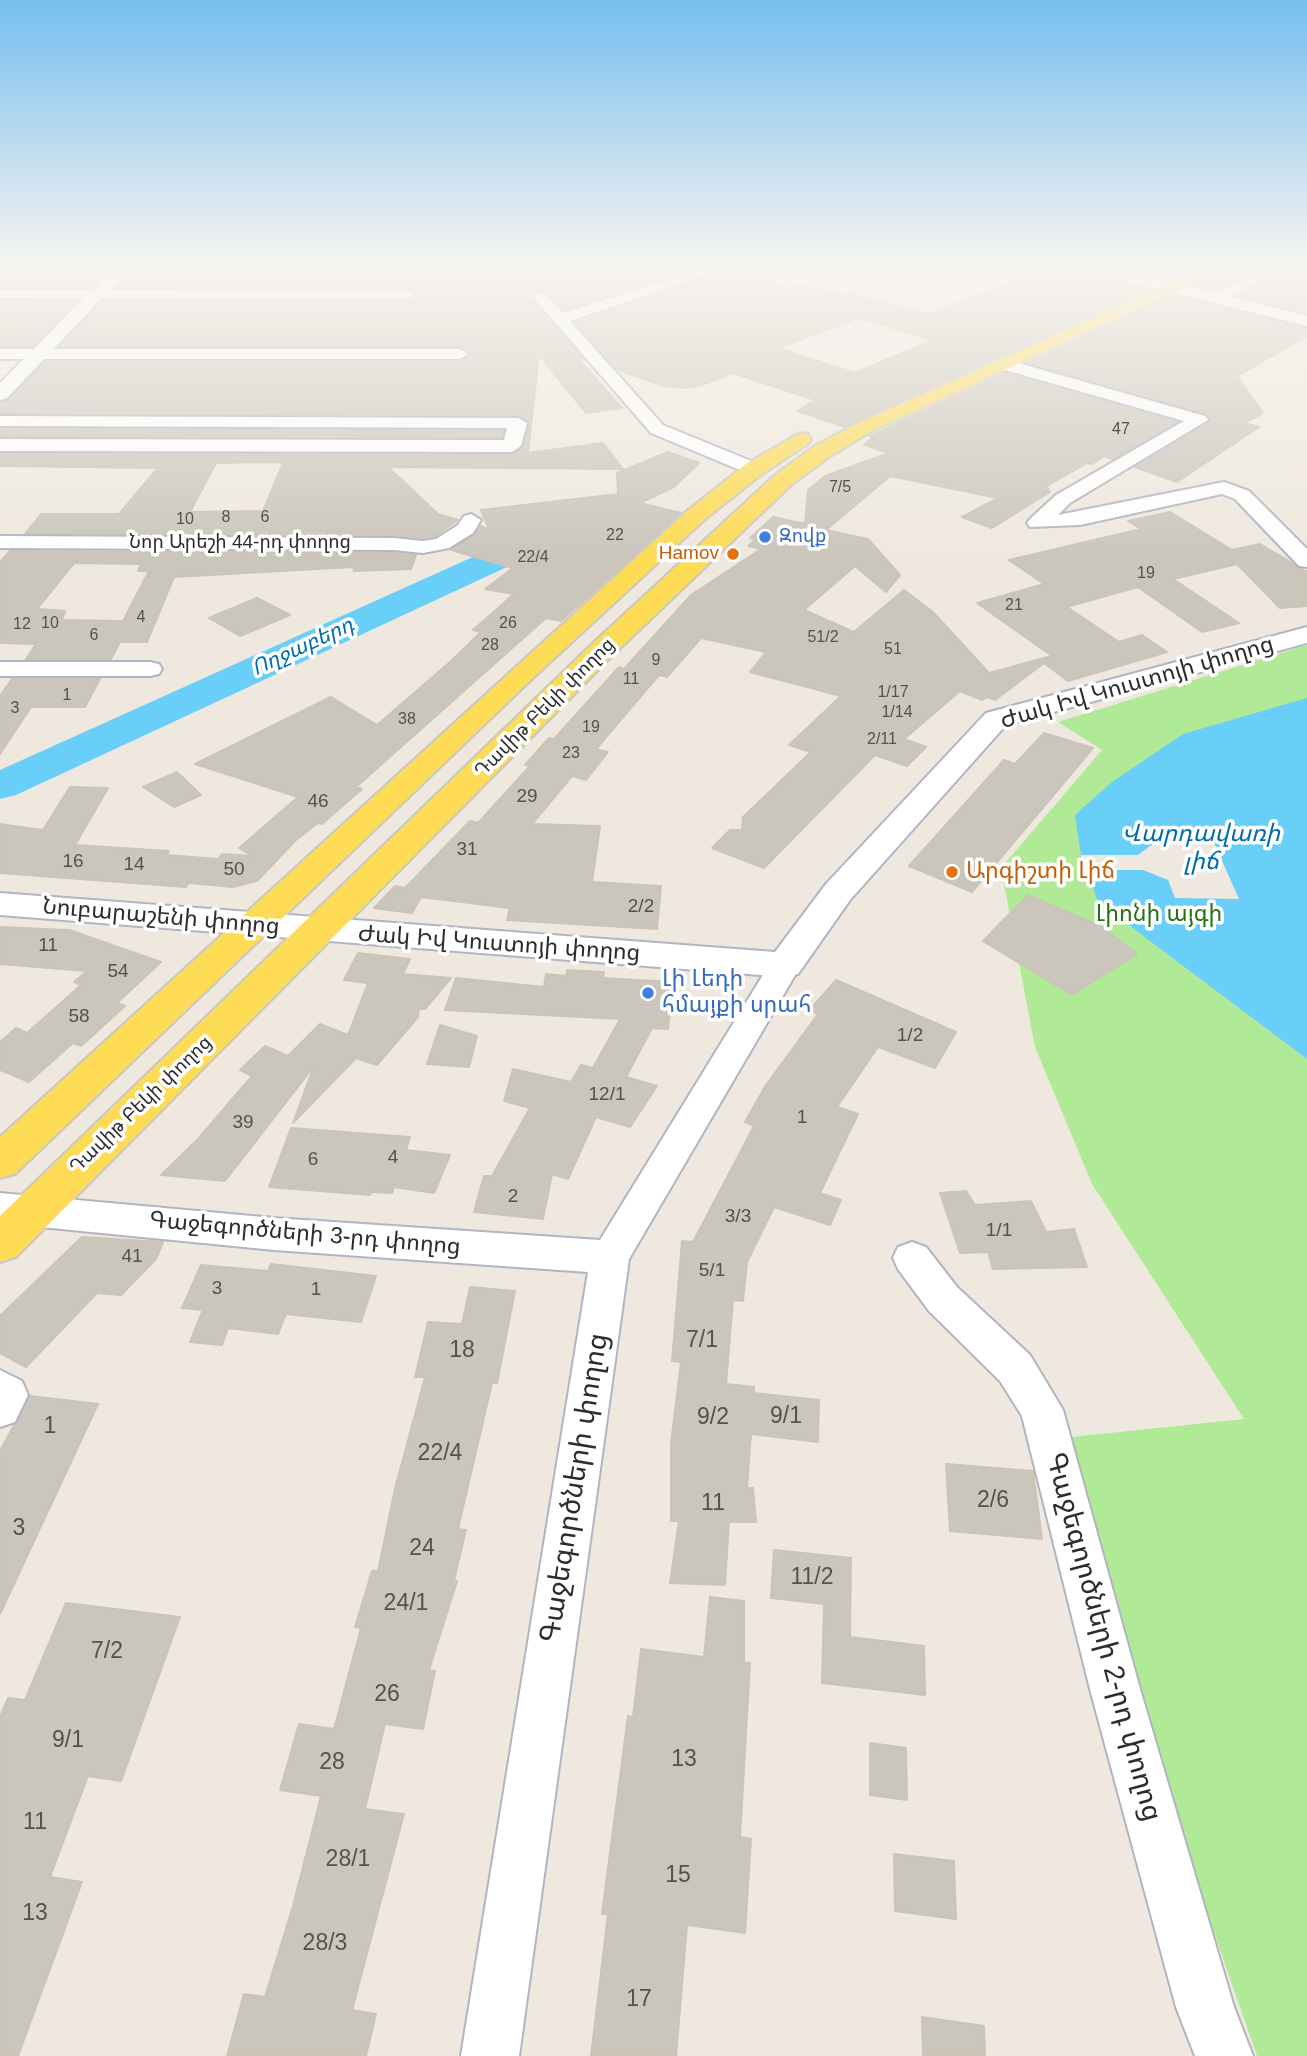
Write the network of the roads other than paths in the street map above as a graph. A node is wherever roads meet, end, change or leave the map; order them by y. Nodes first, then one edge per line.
1 (28, 365) edge
2 (599, 365) edge
3 (958, 365) edge
4 (1002, 365) edge
5 (1007, 365) edge
6 (0, 394) edge
7 (0, 421) edge
8 (0, 445) edge
9 (754, 469) junction
10 (471, 520) dead end
11 (0, 542) edge
12 (1307, 561) edge
13 (1307, 635) edge
14 (0, 668) edge
15 (150, 669) dead end
16 (0, 904) edge
17 (255, 924) junction
18 (322, 930) junction
19 (785, 965) junction
20 (0, 1162) edge
21 (17, 1210) edge
22 (0, 1244) edge
23 (610, 1257) junction
24 (912, 1258) dead end
25 (0, 1389) edge
26 (0, 1408) edge
27 (490, 2056) edge
28 (1224, 2056) edge

1 - 6 main road
2 - 9 street
3 - 9 main road, Դավիթ Բեկի փողոց
4 - 18 main road, Դավիթ Բեկի փողոց
5 - 12 street
7 - 8 street
9 - 17 main road, Դավիթ Բեկի փողոց
10 - 11 street, Նոր Արեշի 44-րդ փողոց
13 - 19 main road, Ժակ Իվ Կուստոյի փողոց
14 - 15 street
16 - 17 main road, Նուբարաշենի փողոց
17 - 18 main road, Նուբարաշենի փողոց
17 - 20 main road, Դավիթ Բեկի փողոց
18 - 19 main road, Ժակ Իվ Կուստոյի փողոց
18 - 21 main road, Դավիթ Բեկի փողոց
19 - 23 street, Գաջեգործների փողոց
21 - 22 main road, Դավիթ Բեկի փողոց
21 - 23 street, Գաջեգործների 3-րդ փողոց
23 - 27 street, Գաջեգործների փողոց
24 - 28 street, Գաջեգործների 2-րդ փողոց
25 - 26 street

